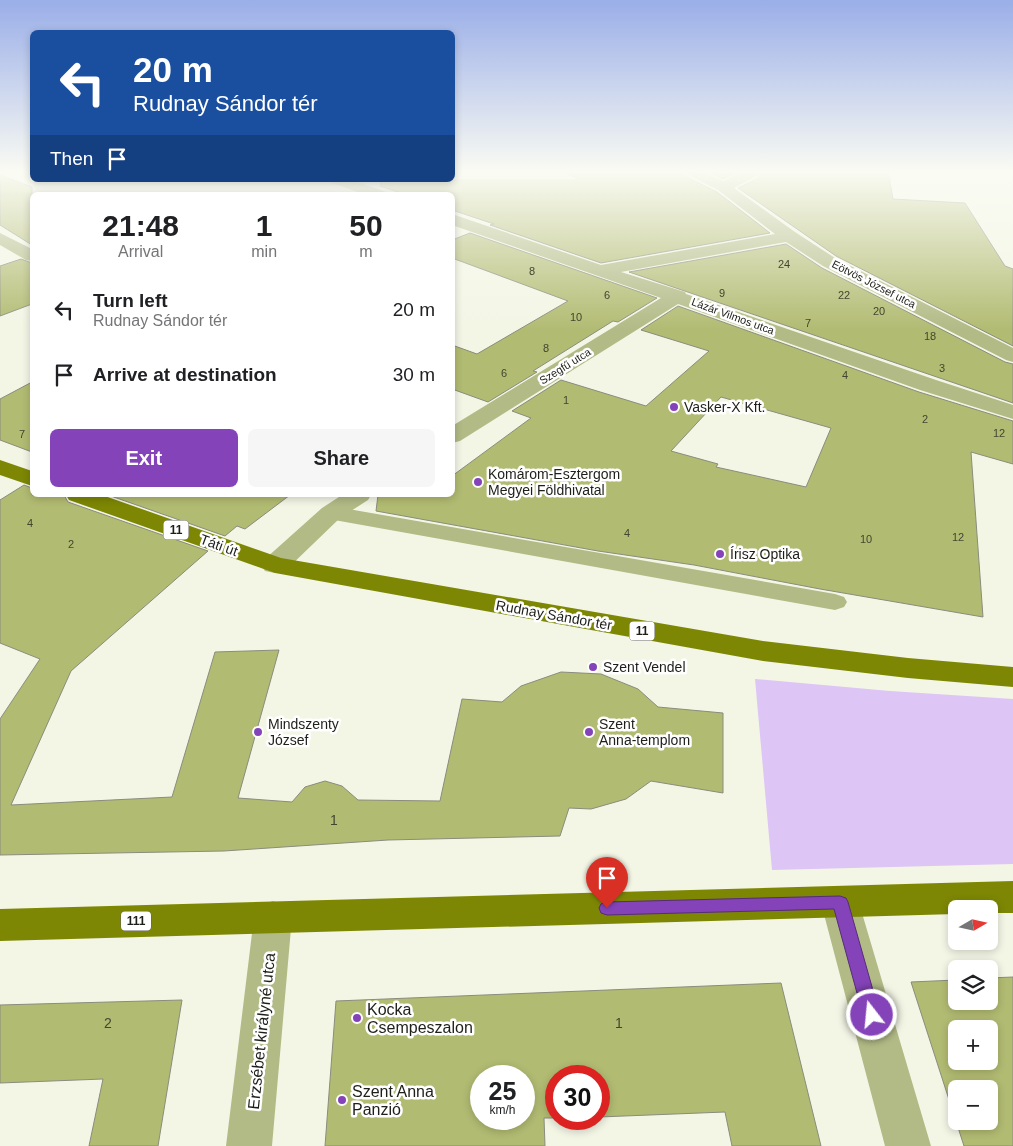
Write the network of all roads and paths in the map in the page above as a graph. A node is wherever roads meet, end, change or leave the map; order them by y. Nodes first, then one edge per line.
1 (465, 223) edge
2 (772, 223) edge
3 (789, 236) junction
4 (0, 238) edge
5 (30, 255) edge
6 (602, 270) junction
7 (678, 296) junction
8 (1013, 356) edge
9 (1013, 412) edge
10 (455, 434) edge
11 (0, 467) edge
12 (30, 478) edge
13 (84, 497) edge
14 (356, 497) edge
15 (331, 513) junction
16 (275, 565) junction
17 (835, 602) dead end
18 (1013, 677) edge
19 (1013, 897) edge
20 (840, 902) junction
21 (273, 917) junction
22 (0, 925) edge
23 (249, 1146) edge
24 (908, 1146) edge

1 - 6 street, Lázár Vilmos utca
2 - 3 street, Eötvös József utca
3 - 6 street
3 - 8 street, Eötvös József utca
4 - 5 street
6 - 7 street, Lázár Vilmos utca
7 - 9 street, Lázár Vilmos utca
7 - 10 street, Szegfű utca
11 - 12 main road
13 - 16 main road, Táti út / 11
14 - 15 street
15 - 16 street
15 - 17 lane
16 - 18 main road, Rudnay Sándor tér / 11
19 - 20 main road, 111
20 - 21 main road, 111
20 - 24 street
21 - 22 main road, 111
21 - 23 street, Erzsébet királyné utca

